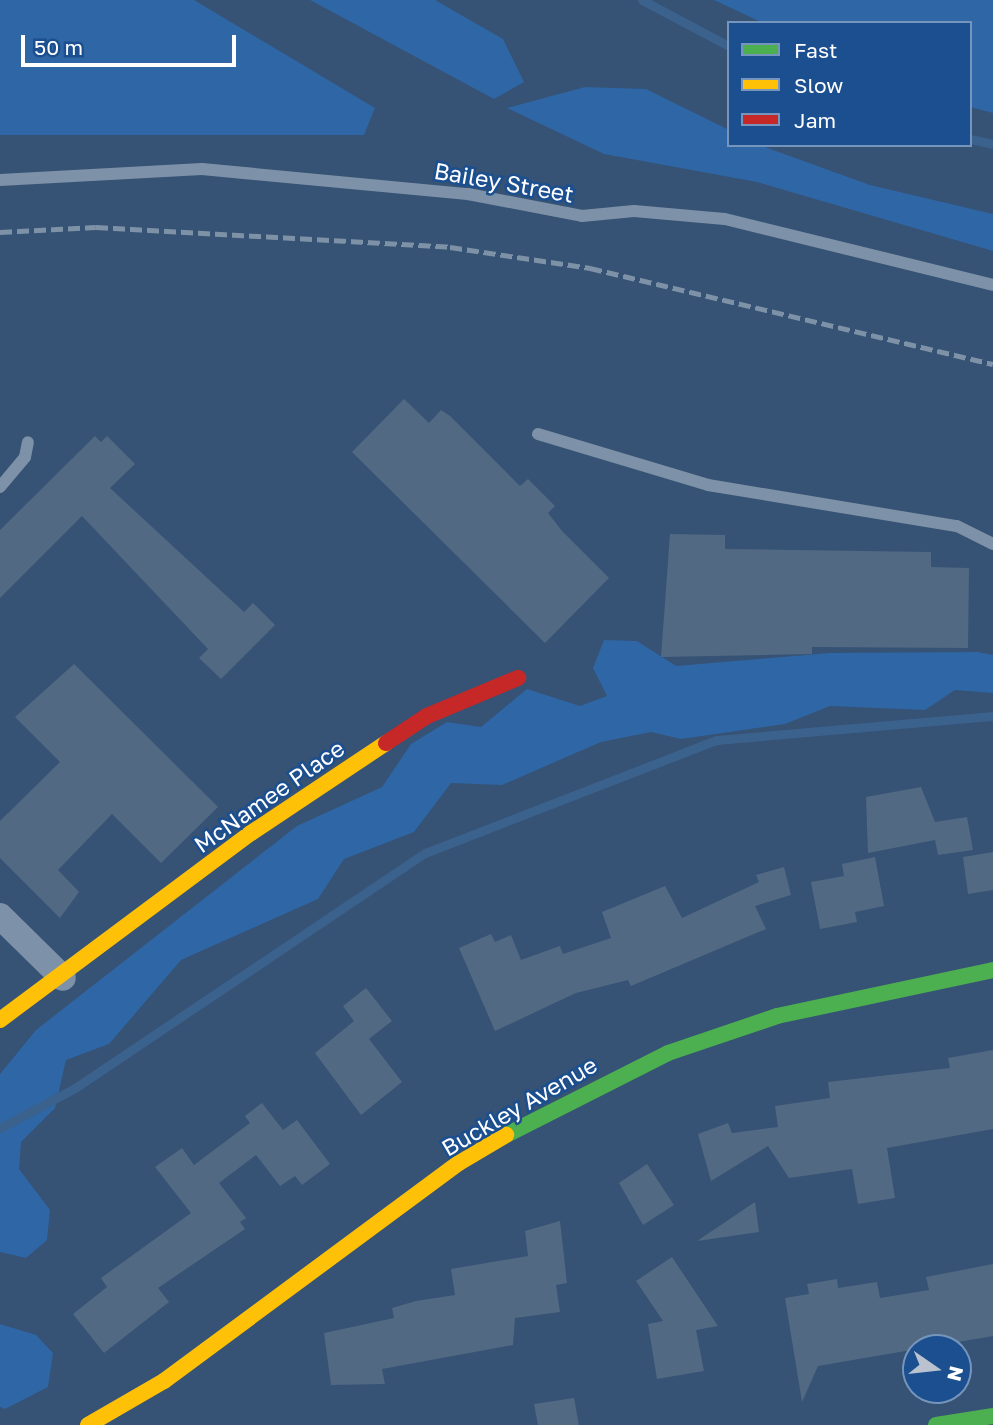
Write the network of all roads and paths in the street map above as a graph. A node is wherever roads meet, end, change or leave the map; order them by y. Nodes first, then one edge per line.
1 (0, 180) edge
2 (993, 285) edge
3 (538, 435) dead end
4 (29, 442) dead end
5 (0, 487) edge
6 (993, 544) edge
7 (518, 678) dead end
8 (0, 916) edge
9 (993, 970) edge
10 (63, 978) junction
11 (0, 1020) edge
12 (993, 1416) edge
13 (93, 1424) edge
14 (936, 1425) edge

1 - 2 lane, Bailey Street
3 - 6 lane
4 - 5 lane
7 - 10 street, McNamee Place
8 - 10 street
9 - 13 street, Buckley Avenue
10 - 11 street, McNamee Place
12 - 14 street

